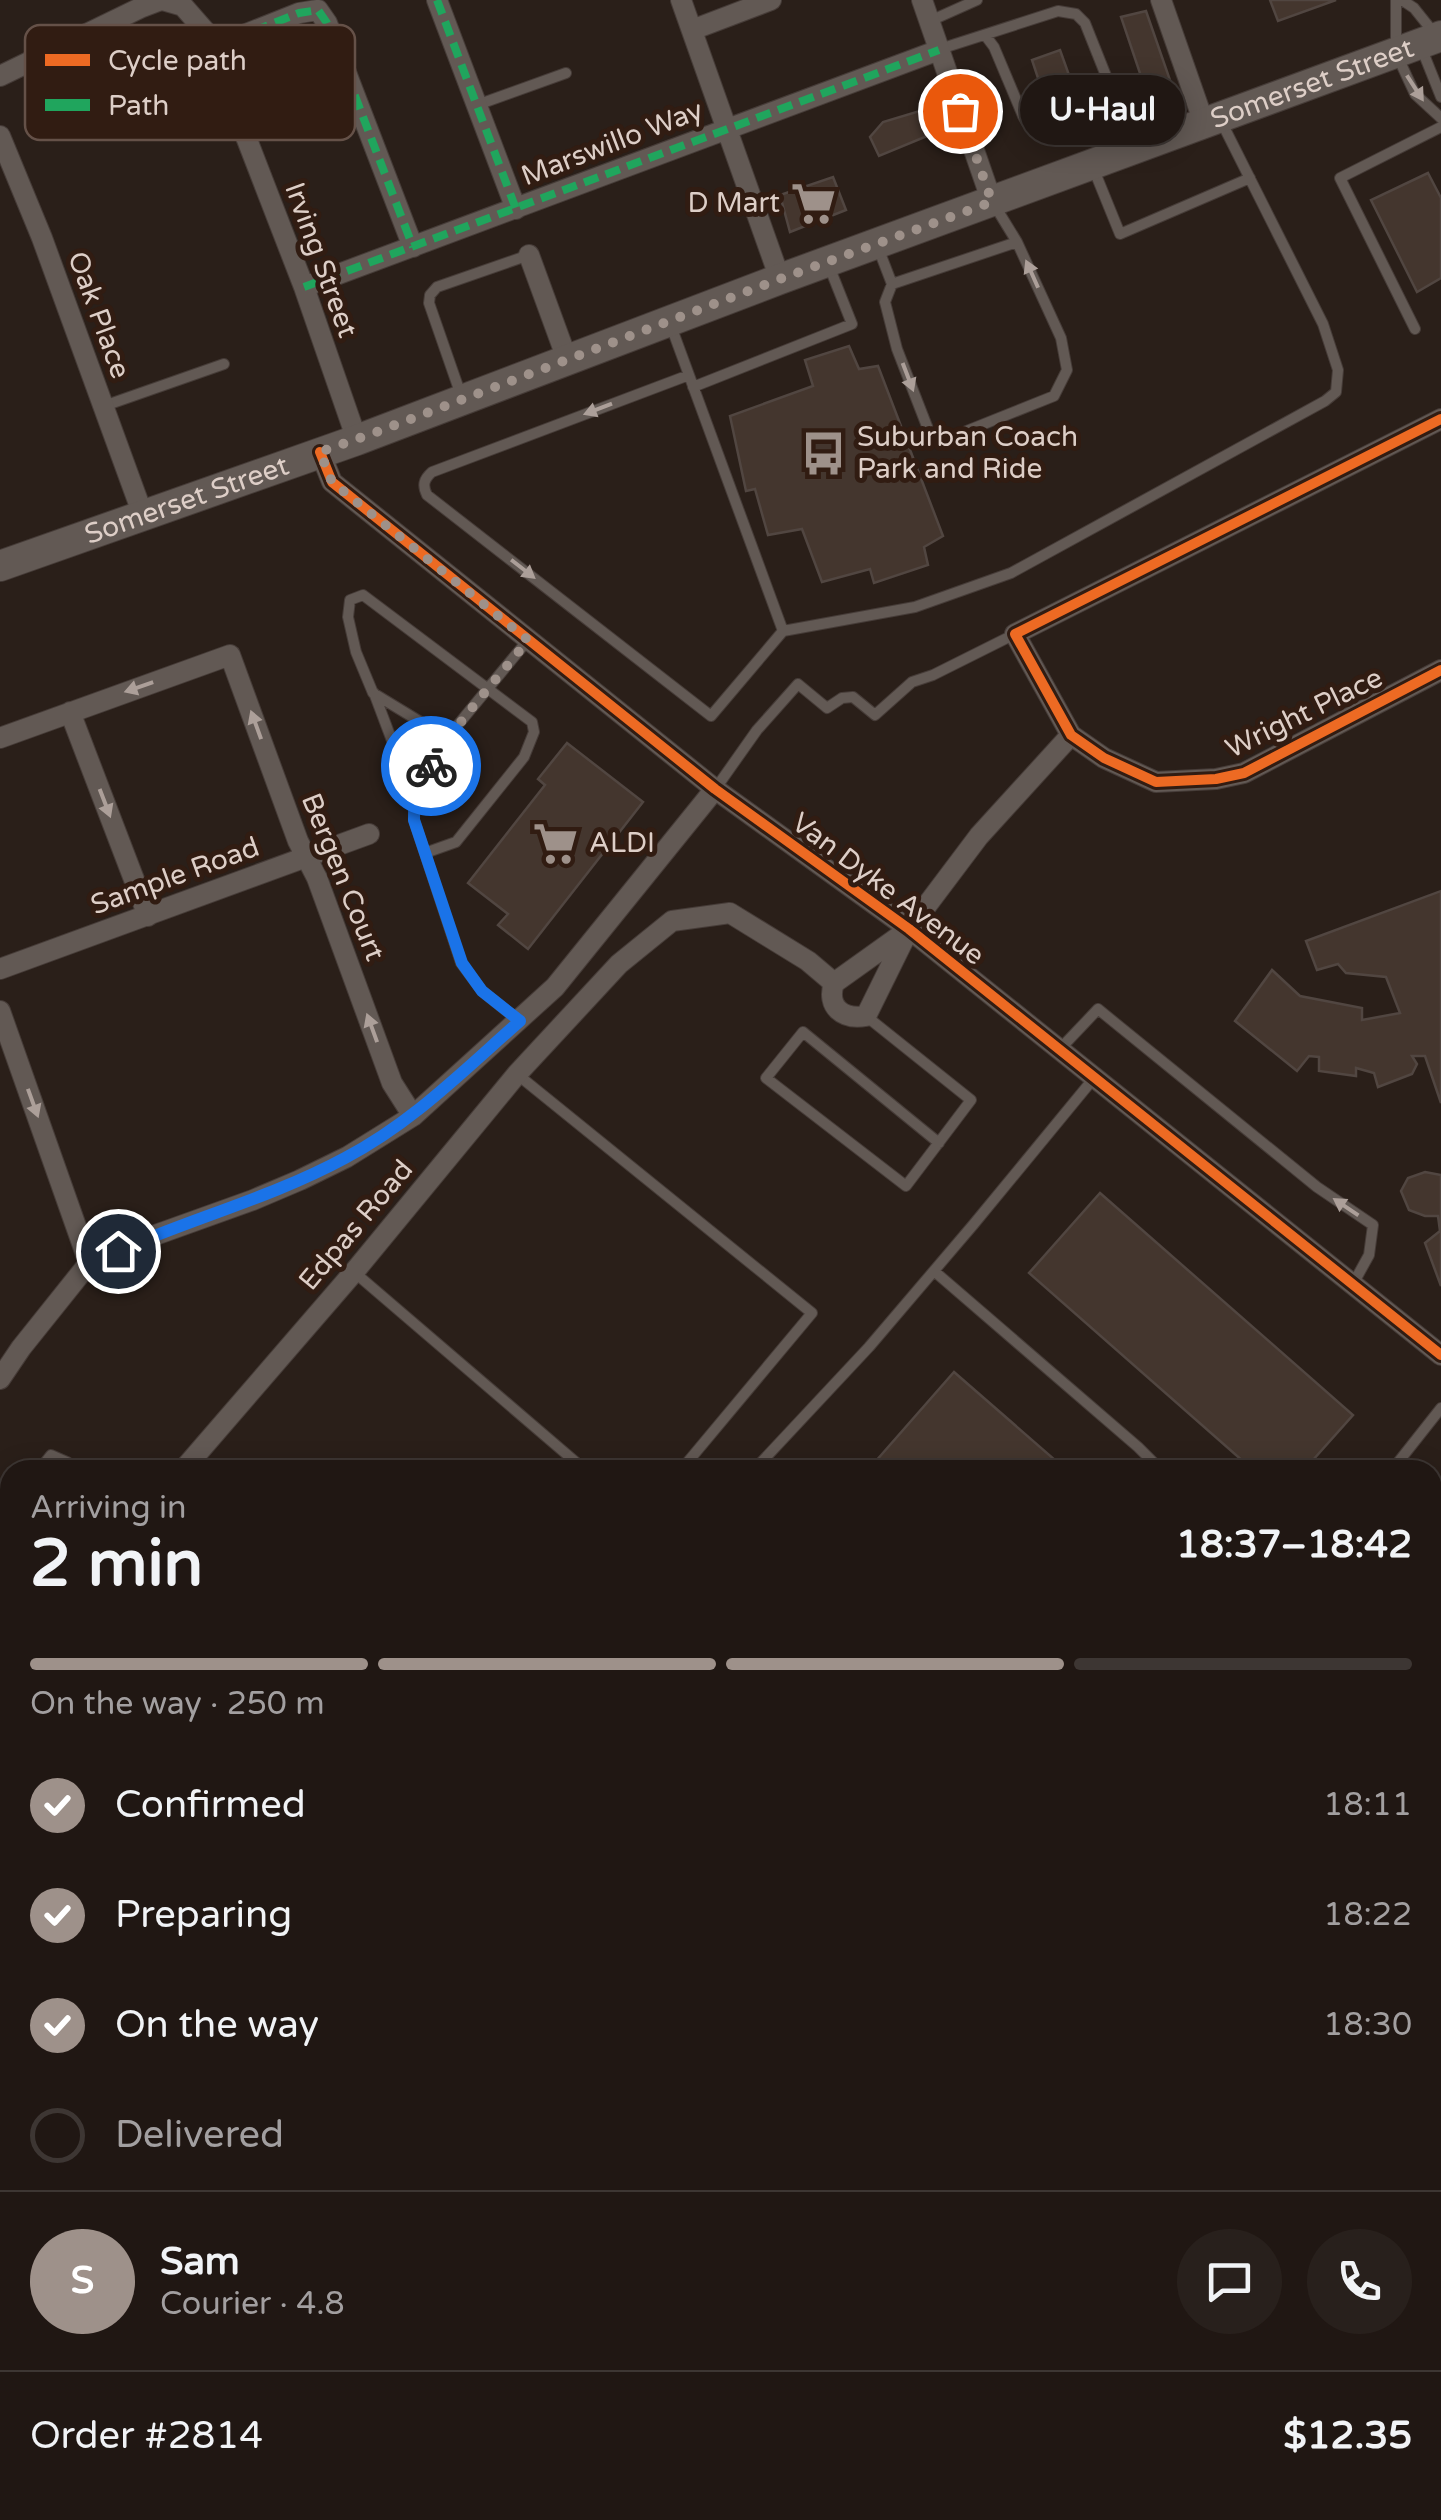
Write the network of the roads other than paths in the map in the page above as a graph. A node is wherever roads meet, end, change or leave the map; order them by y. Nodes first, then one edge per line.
1 (438, 0) edge
2 (682, 0) edge
3 (772, 0) edge
4 (922, 0) edge
5 (977, 0) edge
6 (1161, 0) edge
7 (1399, 0) edge
8 (155, 1) edge
9 (170, 1) edge
10 (929, 22) junction
11 (105, 25) edge
12 (200, 25) edge
13 (267, 25) edge
14 (328, 25) edge
15 (692, 30) junction
16 (985, 35) junction
17 (1423, 43) edge
18 (939, 50) junction
19 (25, 64) edge
20 (566, 73) dead end
21 (0, 76) edge
22 (1109, 86) junction
23 (355, 95) edge
24 (1441, 97) edge
25 (477, 106) junction
26 (1441, 118) edge
27 (1212, 120) junction
28 (1441, 126) edge
29 (727, 129) junction
30 (0, 136) edge
31 (247, 140) edge
32 (1134, 148) junction
33 (1092, 164) junction
34 (1250, 178) junction
35 (992, 202) junction
36 (516, 208) junction
37 (1017, 242) junction
38 (876, 244) junction
39 (413, 247) junction
40 (528, 255) joint
41 (828, 261) junction
42 (780, 279) junction
43 (892, 284) junction
44 (304, 287) junction
45 (668, 320) junction
46 (1415, 329) dead end
47 (567, 359) junction
48 (224, 364) dead end
49 (691, 381) junction
50 (463, 399) junction
51 (104, 406) junction
52 (1441, 419) edge
53 (357, 440) junction
54 (320, 452) junction
55 (143, 515) junction
56 (0, 566) edge
57 (783, 631) junction
58 (1015, 634) junction
59 (528, 640) junction
60 (1441, 670) edge
61 (490, 690) junction
62 (374, 692) junction
63 (70, 712) junction
64 (1071, 735) junction
65 (0, 738) edge
66 (448, 738) junction
67 (715, 789) junction
68 (414, 801) junction
69 (369, 834) dead end
70 (425, 853) junction
71 (306, 858) junction
72 (148, 916) junction
73 (910, 929) junction
74 (0, 969) edge
75 (834, 983) junction
76 (0, 1011) edge
77 (866, 1016) junction
78 (520, 1021) junction
79 (1060, 1049) junction
80 (517, 1074) junction
81 (1095, 1077) junction
82 (413, 1116) junction
83 (938, 1143) junction
84 (90, 1263) junction
85 (934, 1271) junction
86 (354, 1272) junction
87 (1353, 1285) junction
88 (1441, 1356) edge
89 (0, 1379) edge
90 (1441, 1408) edge
91 (192, 1460) edge
92 (573, 1460) edge
93 (689, 1460) edge
94 (763, 1460) edge
95 (1151, 1460) edge
96 (1400, 1460) edge

1 - 25 street
2 - 15 street
3 - 15 street
4 - 10 street
5 - 10 lane
6 - 27 street
7 - 17 lane
7 - 17 lane
8 - 9 street
8 - 11 street
9 - 12 street, Irving Street
10 - 18 street
13 - 14 street
15 - 29 street
16 - 18 lane
16 - 22 lane
16 - 22 lane
17 - 24 lane
17 -> 26 lane
17 - 27 main road, Somerset Street
18 - 29 street, Marswillo Way
18 - 35 street
19 - 21 street
20 - 25 lane
22 - 32 lane
23 - 39 street
25 - 36 street
27 - 32 main road, Somerset Street
27 - 34 lane
28 - 46 lane
29 - 36 street, Marswillo Way
29 - 42 street
30 - 51 street, Oak Place
31 - 44 street, Irving Street
32 - 33 main road, Somerset Street
33 - 34 lane
33 - 35 main road, Somerset Street
34 - 57 lane
35 - 37 lane
35 - 38 main road, Somerset Street
36 - 39 street, Marswillo Way
37 - 43 lane
43 -> 37 lane
38 - 41 main road, Somerset Street
38 - 43 lane
39 - 44 street, Marswillo Way
40 - 47 street
40 - 50 lane
41 - 42 main road, Somerset Street
41 - 49 lane
42 - 45 main road, Somerset Street
44 - 53 street, Irving Street
45 - 47 main road, Somerset Street
45 - 49 lane
47 - 50 main road, Somerset Street
48 - 51 lane
49 - 57 lane
49 -> 57 lane
50 - 53 main road, Somerset Street
51 - 55 street, Oak Place
52 - 58 street
53 - 54 main road, Somerset Street
54 - 55 main road, Somerset Street
54 - 59 street, Van Dyke Avenue
55 - 56 main road, Somerset Street
58 - 64 street, Wright Place
58 - 67 lane
59 - 61 lane
59 - 67 street, Van Dyke Avenue
60 - 64 street, Wright Place
61 - 62 lane
61 - 66 lane
61 - 70 lane
62 - 66 lane
62 - 68 lane
63 - 65 street
71 -> 63 street, Bergen Court
63 -> 72 street
64 - 73 street
66 - 68 lane
67 - 73 street, Van Dyke Avenue
67 - 78 street
68 - 70 lane
69 - 71 street, Sample Road
70 - 78 lane
71 - 72 street, Sample Road
82 -> 71 street, Bergen Court
72 - 74 street, Sample Road
73 - 75 street
73 - 77 street
73 - 79 street, Van Dyke Avenue
75 - 77 street, Edpas Road
75 - 80 street, Edpas Road
76 -> 84 street
77 - 83 lane
78 - 82 street
79 - 81 street, Van Dyke Avenue
87 -> 79 lane
80 - 86 street, Edpas Road
80 - 93 lane
81 - 85 lane
81 - 87 street, Van Dyke Avenue
82 - 84 street
83 - 83 lane
84 - 89 street
85 - 94 lane
85 - 95 lane
86 - 91 street, Edpas Road
86 - 92 lane
87 - 88 street, Van Dyke Avenue
90 - 96 lane

